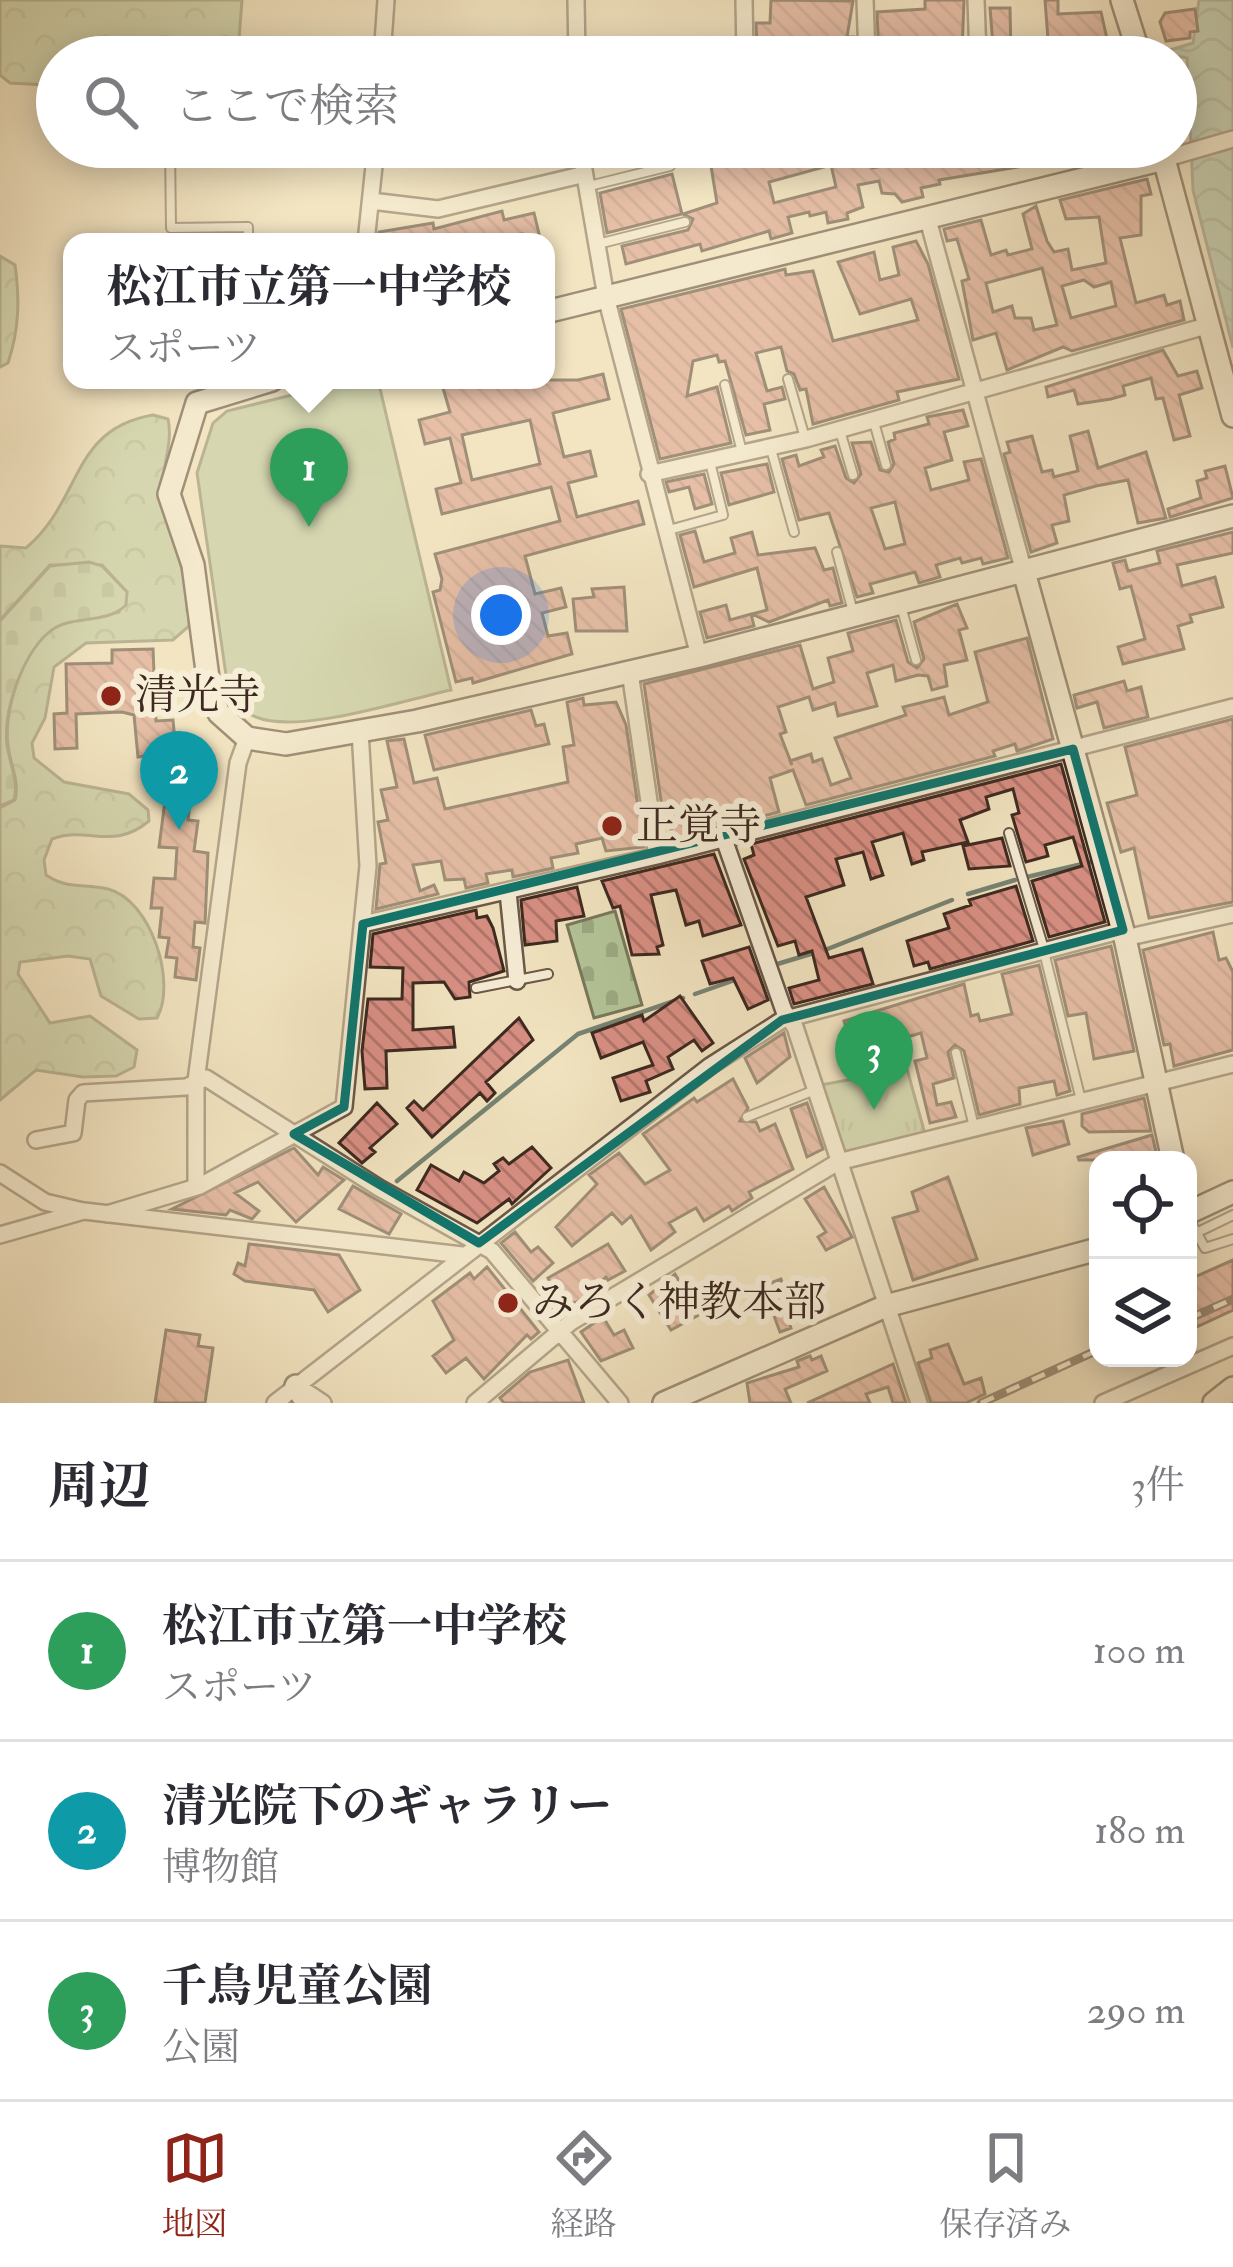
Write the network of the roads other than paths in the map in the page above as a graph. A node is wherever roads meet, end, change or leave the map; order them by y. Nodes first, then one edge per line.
1 (386, 0) edge
2 (576, 0) edge
3 (744, 0) edge
4 (865, 0) edge
5 (976, 0) edge
6 (1122, 0) edge
7 (383, 36) edge
8 (577, 36) edge
9 (745, 36) edge
10 (866, 36) edge
11 (977, 36) edge
12 (1134, 36) edge
13 (1233, 139) edge
14 (1197, 149) edge
15 (170, 168) edge
16 (374, 168) edge
17 (581, 168) edge
18 (658, 168) edge
19 (1107, 168) edge
20 (1166, 168) edge
21 (582, 181) junction
22 (371, 200) junction
23 (927, 217) junction
24 (685, 222) dead end
25 (248, 233) edge
26 (368, 233) edge
27 (597, 244) junction
28 (606, 297) junction
29 (555, 310) edge
30 (1206, 326) junction
31 (788, 380) dead end
32 (725, 385) dead end
33 (238, 389) edge
34 (976, 392) junction
35 (1232, 405) edge
36 (874, 421) junction
37 (840, 430) junction
38 (806, 439) junction
39 (770, 447) junction
40 (742, 453) junction
41 (710, 460) junction
42 (886, 465) dead end
43 (650, 474) junction
44 (853, 475) dead end
45 (1233, 516) edge
46 (664, 531) junction
47 (794, 532) dead end
48 (837, 552) dead end
49 (1024, 572) junction
50 (900, 604) junction
51 (854, 613) junction
52 (699, 656) junction
53 (916, 660) dead end
54 (630, 672) junction
55 (1233, 707) edge
56 (360, 731) junction
57 (247, 739) junction
58 (1073, 749) junction
59 (1009, 833) dead end
60 (724, 839) junction
61 (657, 856) junction
62 (508, 892) junction
63 (1233, 914) edge
64 (363, 924) junction
65 (1124, 934) junction
66 (1044, 951) junction
67 (548, 974) dead end
68 (518, 981) junction
69 (476, 988) dead end
70 (792, 1017) junction
71 (956, 1053) dead end
72 (1233, 1064) edge
73 (196, 1082) junction
74 (1155, 1083) junction
75 (817, 1089) junction
76 (1081, 1102) junction
77 (747, 1117) dead end
78 (974, 1129) junction
79 (294, 1134) junction
80 (36, 1141) dead end
81 (1171, 1151) edge
82 (838, 1162) junction
83 (0, 1173) edge
84 (196, 1187) junction
85 (1233, 1192) edge
86 (84, 1211) junction
87 (107, 1214) junction
88 (1233, 1215) edge
89 (1197, 1216) edge
90 (1197, 1220) edge
91 (0, 1235) edge
92 (1197, 1239) edge
93 (1233, 1239) edge
94 (479, 1244) junction
95 (1089, 1251) edge
96 (462, 1255) junction
97 (886, 1306) junction
98 (559, 1330) junction
99 (1233, 1346) edge
100 (1233, 1388) edge
101 (300, 1397) edge
102 (274, 1403) edge
103 (323, 1403) edge
104 (475, 1403) edge
105 (620, 1403) edge
106 (664, 1403) edge
107 (919, 1403) edge
108 (1103, 1403) edge
109 (1214, 1403) edge

1 - 7 street
2 - 8 street
3 - 9 street
4 - 10 street
5 - 11 street
6 - 12 street
13 - 14 street
15 - 25 lane
16 - 22 street
17 - 21 street
18 - 21 lane
19 - 23 street
20 - 30 street
21 - 22 street
21 - 27 street
22 - 26 street
23 - 28 street
23 - 34 street
24 - 27 lane
27 - 28 street
28 - 29 street
28 - 43 street
30 - 34 street
30 - 35 street
31 - 38 lane
32 - 40 lane
33 - 57 street
34 - 36 street
34 - 49 street
36 - 37 street
36 - 42 lane
37 - 38 street
37 - 44 lane
38 - 39 street
39 - 40 street
39 - 47 lane
40 - 41 street
41 - 43 street
41 - 46 lane
43 - 46 street
45 - 49 street
46 - 52 street
48 - 51 lane
49 - 50 street
49 - 58 street
50 - 51 street
50 - 53 lane
51 - 52 street
52 - 54 street
54 - 56 street
54 - 61 street
55 - 58 street
56 - 57 street
56 - 64 street
57 - 73 street
58 - 60 street
58 - 65 street
59 - 66 lane
60 - 61 street
60 - 70 street
61 - 62 street
62 - 64 street
62 - 68 street
63 - 65 street
64 - 79 street
65 - 66 street
65 - 74 street
66 - 70 street
66 - 76 lane
67 - 68 lane
68 - 69 lane
70 - 75 street
70 - 94 street
71 - 78 lane
72 - 74 street
73 - 79 street
73 - 80 street
73 - 84 street
74 - 76 street
74 - 81 street
75 - 77 lane
75 - 82 street
76 - 78 street
78 - 82 street
79 - 84 street
79 - 94 street
82 - 97 street
82 - 98 street
83 - 86 street
84 - 87 street
85 - 89 street
86 - 87 street
86 - 91 street
87 - 96 street
88 - 90 lane
92 - 93 lane
94 - 96 street
94 - 98 street
95 - 97 street
96 - 101 street
97 - 106 street
97 - 107 street
98 - 104 street
98 - 105 street
99 - 108 street
100 - 109 street
101 - 102 street
101 - 103 street

